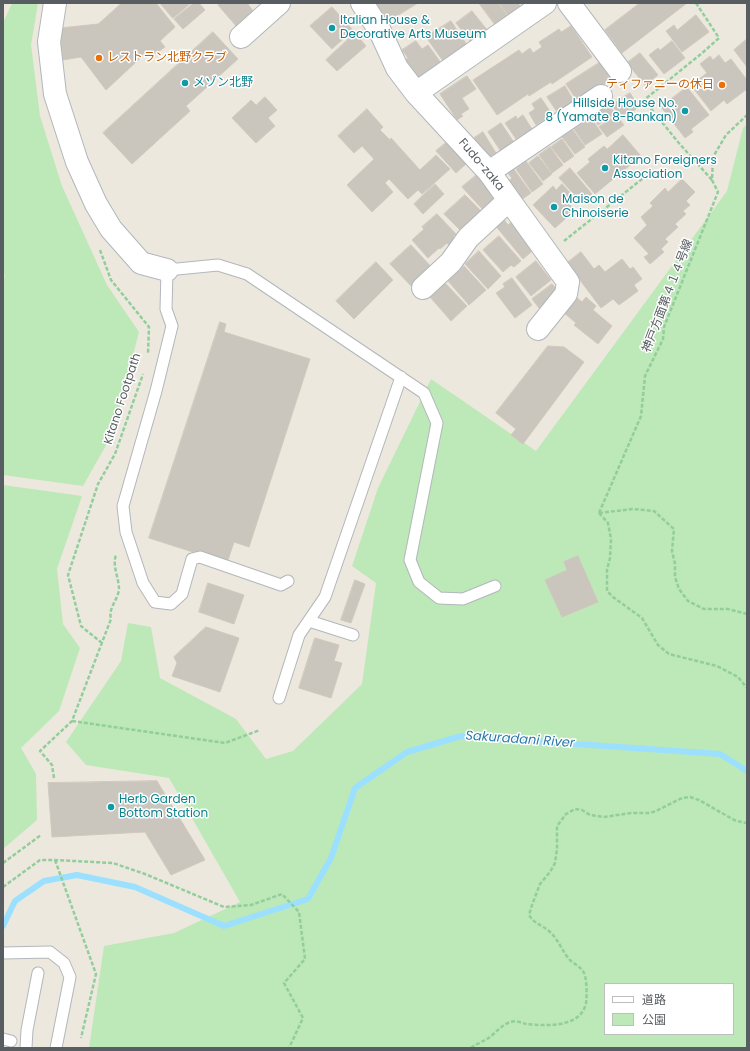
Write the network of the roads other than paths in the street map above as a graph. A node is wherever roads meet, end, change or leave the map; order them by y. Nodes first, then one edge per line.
1 (55, 3) edge
2 (279, 3) edge
3 (362, 3) edge
4 (546, 3) edge
5 (569, 3) edge
6 (241, 37) dead end
7 (620, 71) dead end
8 (416, 93) junction
9 (601, 96) dead end
10 (489, 172) junction
11 (509, 200) junction
12 (168, 270) junction
13 (423, 288) dead end
14 (538, 328) dead end
15 (401, 377) junction
16 (288, 581) dead end
17 (495, 586) dead end
18 (309, 621) junction
19 (353, 635) dead end
20 (279, 698) dead end
21 (3, 953) edge
22 (38, 972) dead end
23 (26, 1048) edge
24 (56, 1048) edge

1 - 12 street
2 - 6 street
3 - 8 street, Fudo-zaka
4 - 8 street
5 - 7 street
8 - 10 street, Fudo-zaka
9 - 10 street
10 - 11 street, Fudo-zaka
11 - 13 street
11 - 14 street, Fudo-zaka
12 - 15 lane
12 - 16 lane
15 - 17 lane
15 - 18 lane
18 - 19 lane
18 - 20 lane
21 - 24 lane
22 - 23 lane

